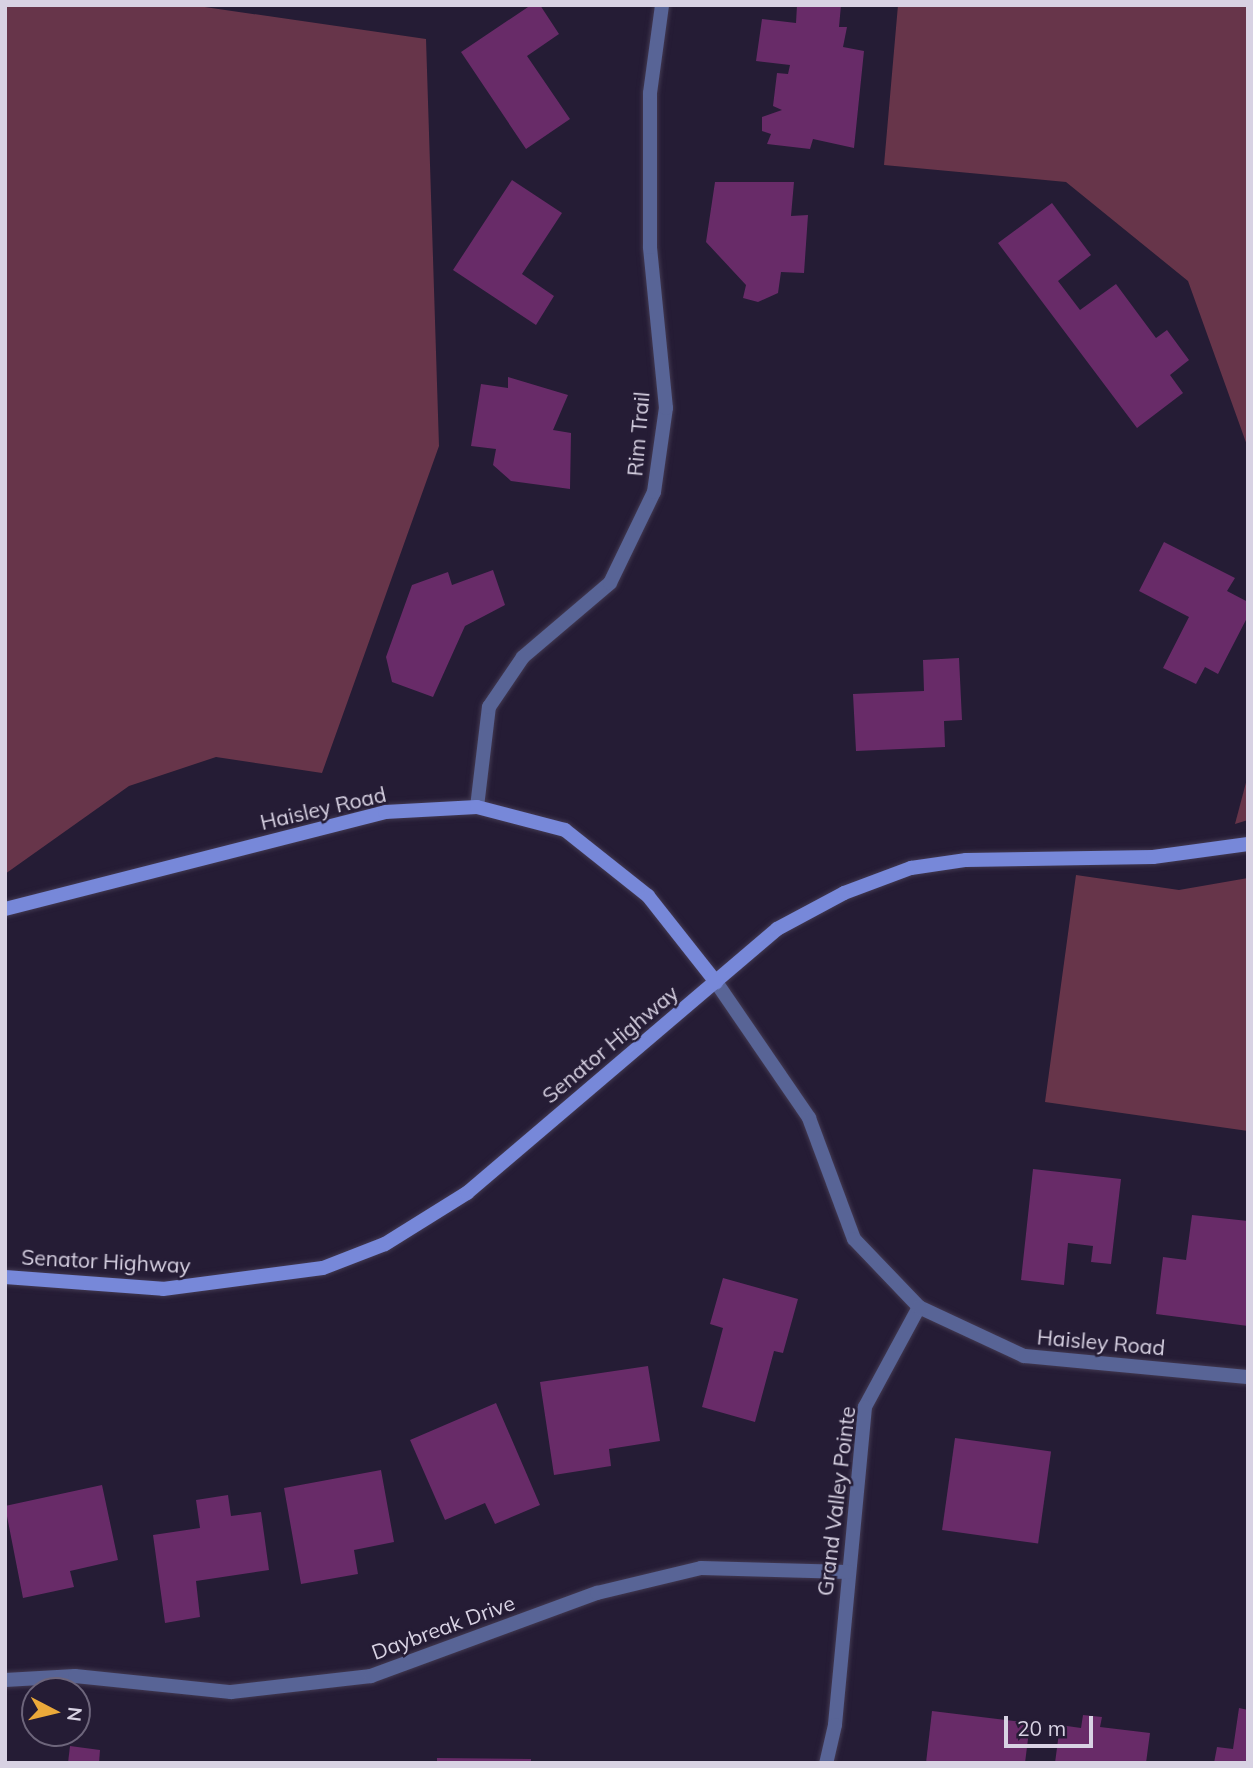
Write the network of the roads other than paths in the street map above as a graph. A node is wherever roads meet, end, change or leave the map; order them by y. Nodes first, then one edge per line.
1 (662, 5) edge
2 (477, 807) junction
3 (1248, 844) edge
4 (5, 909) edge
5 (716, 982) junction
6 (5, 1277) edge
7 (919, 1307) junction
8 (1248, 1377) edge
9 (848, 1572) junction
10 (5, 1680) edge
11 (826, 1763) edge

1 - 2 street, Rim Trail
2 - 4 street, Haisley Road
2 - 5 street, Haisley Road
3 - 5 street, Senator Highway
5 - 6 street, Senator Highway
5 - 7 street
7 - 8 street, Haisley Road
7 - 9 street, Grand Valley Pointe
9 - 10 street, Daybreak Drive
9 - 11 street, Grand Valley Pointe

